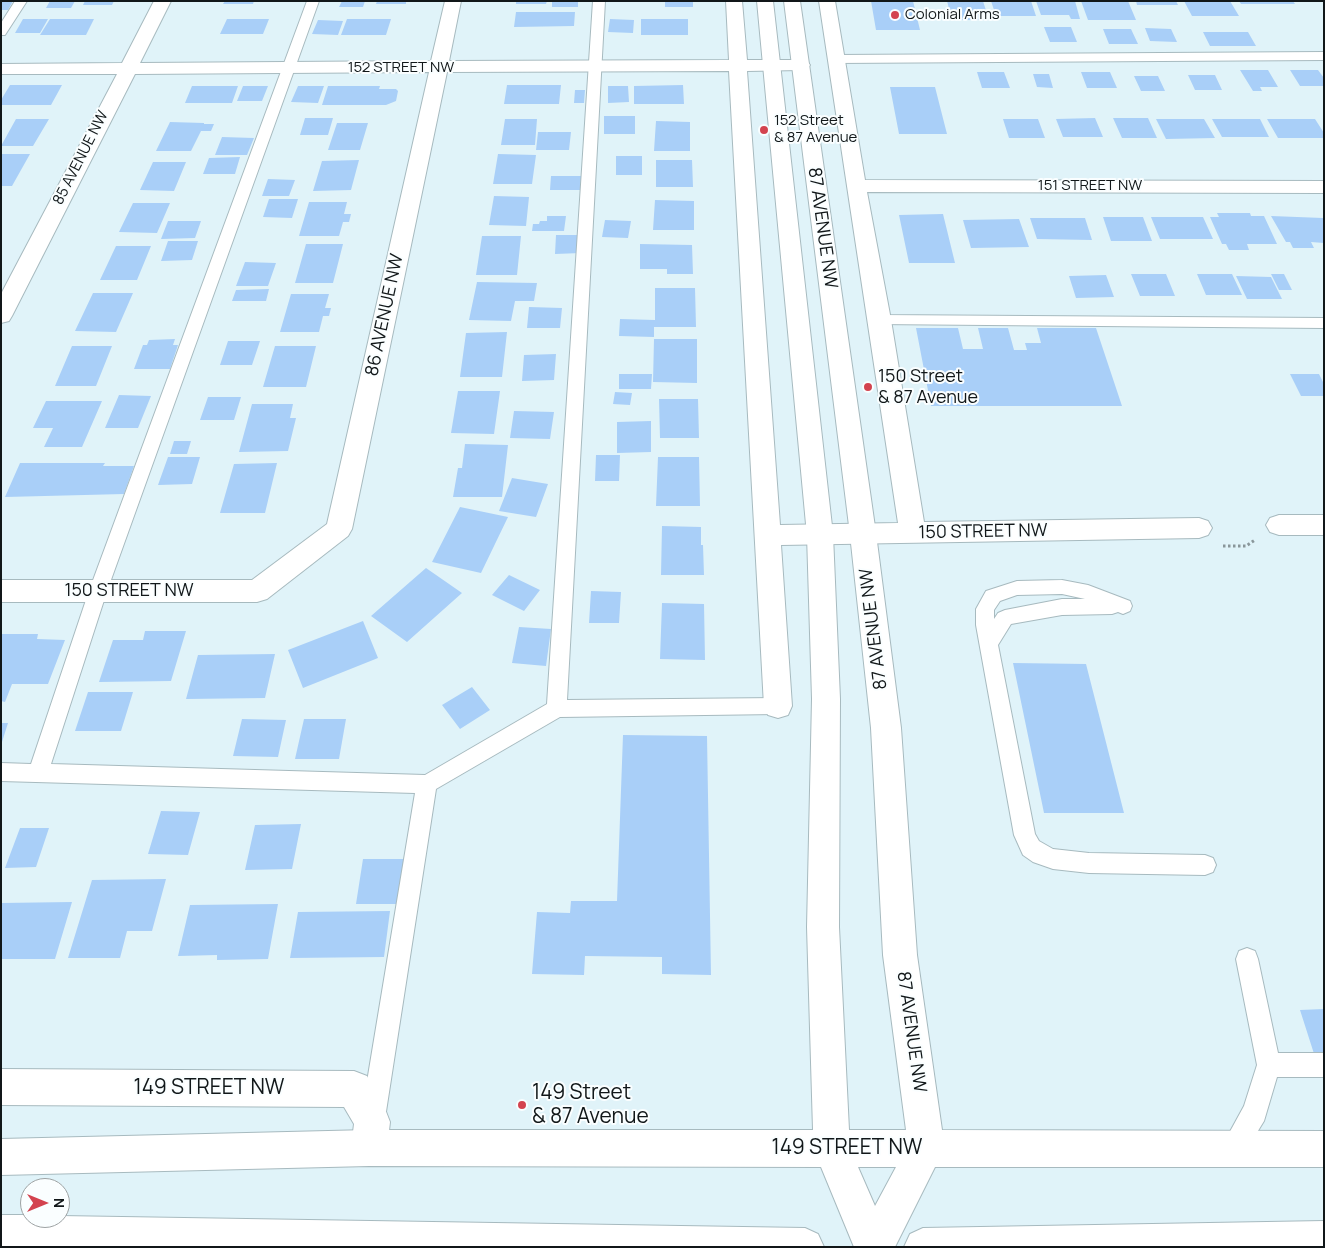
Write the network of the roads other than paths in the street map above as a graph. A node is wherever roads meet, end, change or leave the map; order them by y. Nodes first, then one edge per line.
1 (21, 1) edge
2 (163, 1) edge
3 (313, 1) edge
4 (453, 1) edge
5 (599, 1) edge
6 (734, 1) edge
7 (765, 1) edge
8 (792, 1) edge
9 (827, 1) edge
10 (1, 32) edge
11 (1324, 56) edge
12 (837, 59) junction
13 (739, 66) junction
14 (772, 66) junction
15 (801, 66) junction
16 (595, 67) junction
17 (127, 68) junction
18 (289, 68) junction
19 (439, 68) junction
20 (1, 69) edge
21 (856, 186) junction
22 (1324, 187) edge
23 (1, 316) edge
24 (880, 320) junction
25 (1324, 323) edge
26 (1279, 524) road end
27 (1324, 525) edge
28 (1200, 528) dead end
29 (863, 534) junction
30 (913, 534) junction
31 (767, 535) junction
32 (820, 535) junction
33 (1, 591) edge
34 (98, 591) junction
35 (257, 591) joint
36 (989, 644) junction
37 (778, 706) joint
38 (557, 709) junction
39 (1, 772) edge
40 (38, 772) junction
41 (427, 784) junction
42 (1205, 865) dead end
43 (1247, 959) dead end
44 (1269, 1065) junction
45 (1324, 1065) edge
46 (1, 1087) edge
47 (371, 1135) junction
48 (926, 1147) junction
49 (832, 1148) junction
50 (1233, 1148) junction
51 (1324, 1149) edge
52 (1, 1158) edge
53 (1, 1234) edge
54 (1324, 1240) edge
55 (504, 1244) edge
56 (1136, 1244) edge
57 (805, 1247) edge
58 (874, 1247) edge
59 (923, 1247) edge

1 - 10 lane
2 - 17 street, 85 AVENUE NW
3 - 18 lane
4 - 19 street, 86 AVENUE NW
5 - 16 lane
6 - 13 street
7 - 14 street, 87 AVENUE NW
8 - 15 street, 87 AVENUE NW
9 - 12 street
11 - 12 lane
12 - 21 street
13 - 14 street, 152 STREET NW
13 - 16 street, 152 STREET NW
13 - 31 street
14 - 15 street, 152 STREET NW
14 - 32 street, 87 AVENUE NW
15 - 29 street, 87 AVENUE NW
16 - 19 street, 152 STREET NW
16 - 38 lane
17 - 18 street, 152 STREET NW
17 - 20 street, 152 STREET NW
17 - 23 street, 85 AVENUE NW
18 - 19 street, 152 STREET NW
18 - 34 lane
19 - 35 street, 86 AVENUE NW
21 - 22 street, 151 STREET NW
21 - 24 street
24 - 25 lane
24 - 30 street
26 - 27 street
28 - 30 street, 150 STREET NW
29 - 30 street, 150 STREET NW
29 - 32 street, 150 STREET NW
29 - 48 street, 87 AVENUE NW
31 - 32 street, 150 STREET NW
31 - 37 street
32 - 49 street, 87 AVENUE NW
33 - 34 street, 150 STREET NW
34 - 35 street, 150 STREET NW
34 - 40 lane
36 - 36 lane
36 - 42 lane
37 - 38 lane
38 - 41 lane
39 - 40 lane
40 - 41 lane
41 - 47 lane
43 - 44 lane
44 - 45 lane
44 - 50 lane
46 - 47 street, 149 STREET NW
47 - 49 street, 149 STREET NW
47 - 52 street, 149 STREET NW
48 - 49 street, 149 STREET NW
48 - 50 street, 149 STREET NW
48 - 58 street, 87 AVENUE NW
49 - 58 street, 87 AVENUE NW
50 - 51 street, 149 STREET NW
53 - 55 street
54 - 56 street
55 - 57 street
56 - 59 street

